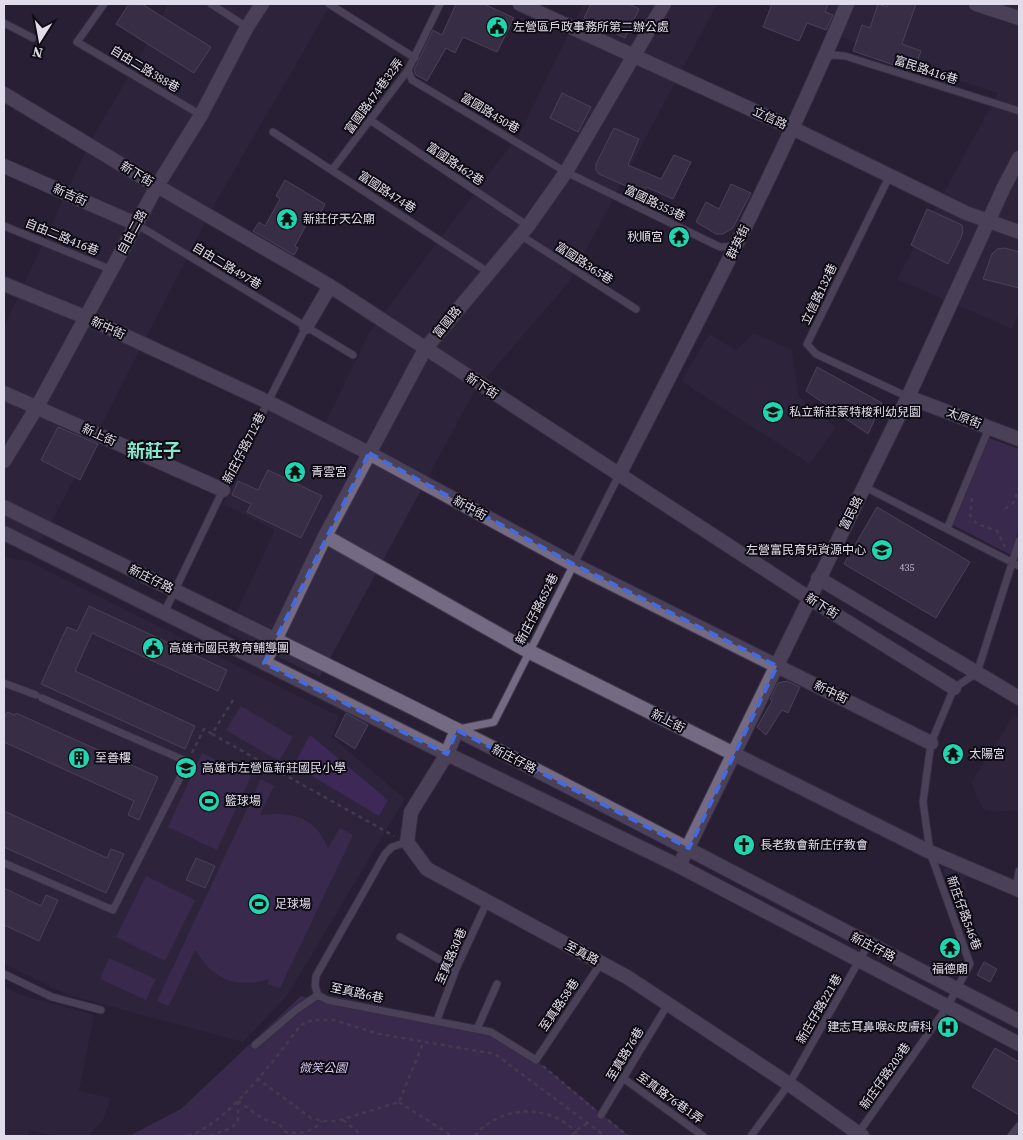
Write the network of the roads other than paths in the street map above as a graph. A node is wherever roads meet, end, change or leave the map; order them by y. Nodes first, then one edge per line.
1 (104, 4) edge
2 (211, 4) edge
3 (262, 4) edge
4 (329, 4) edge
5 (440, 4) edge
6 (520, 4) edge
7 (664, 4) edge
8 (847, 4) edge
9 (976, 4) edge
10 (1019, 18) edge
11 (4, 23) edge
12 (247, 27) junction
13 (33, 38) dead end
14 (635, 55) junction
15 (415, 58) junction
16 (825, 58) junction
17 (408, 70) junction
18 (4, 94) edge
19 (1019, 111) edge
20 (201, 115) junction
21 (370, 120) junction
22 (792, 128) junction
23 (273, 132) dead end
24 (1019, 158) edge
25 (4, 166) edge
26 (332, 170) junction
27 (566, 172) junction
28 (889, 177) junction
29 (157, 186) junction
30 (989, 221) junction
31 (136, 224) junction
32 (4, 226) edge
33 (524, 231) junction
34 (1019, 232) edge
35 (737, 245) junction
36 (112, 270) junction
37 (488, 272) junction
38 (4, 284) edge
39 (330, 286) junction
40 (636, 309) dead end
41 (85, 318) junction
42 (306, 327) junction
43 (425, 349) junction
44 (353, 355) dead end
45 (4, 393) edge
46 (908, 397) junction
47 (268, 402) junction
48 (37, 407) junction
49 (989, 428) junction
50 (1019, 439) edge
51 (369, 453) junction
52 (4, 461) edge
53 (619, 475) junction
54 (865, 486) junction
55 (223, 490) junction
56 (4, 507) edge
57 (947, 528) junction
58 (4, 533) edge
59 (325, 536) junction
60 (1019, 541) edge
61 (1012, 562) junction
62 (573, 564) junction
63 (1019, 566) edge
64 (818, 578) junction
65 (175, 590) junction
66 (809, 598) junction
67 (164, 613) junction
68 (274, 641) junction
69 (528, 650) junction
70 (264, 663) junction
71 (778, 666) junction
72 (976, 672) junction
73 (4, 683) edge
74 (954, 688) junction
75 (1019, 698) edge
76 (457, 730) junction
77 (932, 743) junction
78 (447, 754) junction
79 (735, 754) junction
80 (406, 842) junction
81 (689, 848) junction
82 (930, 852) junction
83 (4, 862) edge
84 (679, 866) junction
85 (1019, 871) edge
86 (1018, 889) edge
87 (487, 902) junction
88 (400, 937) dead end
89 (868, 944) junction
90 (860, 962) junction
91 (601, 963) junction
92 (456, 968) junction
93 (4, 974) edge
94 (497, 984) dead end
95 (956, 989) junction
96 (318, 995) junction
97 (668, 1004) junction
98 (947, 1007) junction
99 (101, 1010) dead end
100 (437, 1020) junction
101 (1019, 1021) edge
102 (477, 1029) junction
103 (1019, 1044) edge
104 (255, 1045) dead end
105 (536, 1060) joint
106 (623, 1078) junction
107 (789, 1084) junction
108 (601, 1114) road end
109 (1019, 1126) edge
110 (859, 1135) edge
111 (703, 1136) edge
112 (751, 1136) edge
113 (1011, 1136) edge

1 - 20 lane, 自由二路388巷
2 - 12 lane
3 - 12 street, 自由二路
4 - 15 lane
5 - 15 lane, 富國路474巷32弄
6 - 14 street, 立信路
7 - 14 street, 富國路
8 - 16 street, 群英街
9 - 10 street
11 - 13 lane
12 - 20 street, 自由二路
14 - 22 street, 立信路
14 - 27 street, 富國路
15 - 17 lane, 富國路474巷32弄
16 - 19 lane, 富民路416巷
16 - 22 street, 群英街
17 - 21 lane, 富國路474巷32弄
17 - 27 lane, 富國路450巷
18 - 29 street, 新下街
20 - 29 street, 自由二路
21 - 26 lane, 富國路474巷32弄
21 - 33 lane, 富國路462巷
22 - 28 street, 立信路
22 - 35 street, 群英街
23 - 26 lane, 富國路474巷
24 - 30 street, 富民路
25 - 31 street, 新吉街
26 - 37 lane, 富國路474巷
27 - 33 street, 富國路
27 - 35 lane, 富國路353巷
28 - 30 street, 立信路
28 - 46 lane, 立信路132巷
29 - 31 street, 自由二路
29 - 39 street, 新下街
30 - 34 street, 立信路
30 - 46 street, 富民路
31 - 36 street, 自由二路
31 - 42 lane, 自由二路497巷
32 - 36 lane, 自由二路416巷
33 - 37 street, 富國路
33 - 40 lane, 富國路365巷
35 - 53 street, 群英街
36 - 41 street, 自由二路
37 - 43 street, 富國路
38 - 41 street, 新中街
39 - 42 street, 新庄仔路712巷
39 - 43 street, 新下街
41 - 47 street, 新中街
41 - 48 street, 自由二路
42 - 44 lane, 自由二路497巷
42 - 47 lane, 新庄仔路712巷
43 - 51 street, 富國路
43 - 53 street, 新下街
45 - 48 street, 新上街
46 - 49 street, 太原街
46 - 54 street, 富民路
47 - 51 street, 新中街
47 - 55 lane, 新庄仔路712巷
48 - 52 street, 自由二路
48 - 55 street, 新上街
49 - 50 street, 太原街
49 - 57 lane
51 - 59 street, 富國路
51 - 62 street, 新中街
53 - 62 lane, 新庄仔路652巷
53 - 66 street, 新下街
54 - 57 lane
54 - 64 street, 富民路
55 - 65 lane, 新庄仔路712巷
56 - 65 street, 新庄仔路
57 - 61 lane
58 - 67 street, 新庄仔路
59 - 68 street, 富國路
59 - 69 street, 新上街
60 - 61 lane
61 - 63 lane
61 - 72 lane
62 - 69 lane, 新庄仔路652巷
62 - 71 street, 新中街
64 - 66 street, 富民路
64 - 72 street, 新下街
65 - 67 lane, 新庄仔路712巷
65 - 68 street, 新庄仔路
66 - 71 street, 富民路
66 - 74 street, 新下街
67 - 70 street, 新庄仔路
68 - 70 street, 富國路
68 - 76 street, 新庄仔路
69 - 76 lane, 新庄仔路652巷
69 - 79 street, 新上街
70 - 78 street, 新庄仔路
71 - 77 street, 新中街
71 - 79 street, 富民路
72 - 74 lane
72 - 75 street, 新下街
73 - 83 lane
74 - 77 lane, 新庄仔路546巷
76 - 78 street
76 - 81 street, 新庄仔路
77 - 82 lane, 新庄仔路546巷
78 - 80 street
78 - 84 street, 新庄仔路
79 - 81 street, 富民路
79 - 82 street, 新上街
80 - 87 street, 至真路
80 - 96 lane, 至真路6巷
81 - 84 street, 富民路
81 - 89 street, 新庄仔路
82 - 86 street, 新上街
82 - 95 lane, 新庄仔路546巷
84 - 90 street, 新庄仔路
85 - 86 lane
87 - 91 street, 至真路
87 - 92 lane, 至真路30巷
88 - 92 lane
89 - 90 lane, 新庄仔路221巷
89 - 95 street, 新庄仔路
90 - 98 street, 新庄仔路
90 - 107 lane, 新庄仔路221巷
91 - 97 street, 至真路
91 - 105 lane, 至真路58巷
92 - 100 lane, 至真路30巷
93 - 99 lane
94 - 102 lane
95 - 98 lane, 新庄仔路546巷
95 - 101 street, 新庄仔路
96 - 100 lane, 至真路6巷
96 - 104 lane
97 - 106 lane, 至真路76巷
97 - 107 street, 至真路
98 - 103 street, 新庄仔路
98 - 110 lane, 新庄仔路203巷
100 - 102 lane, 至真路6巷
102 - 105 lane, 至真路6巷
106 - 108 lane, 至真路76巷
106 - 111 lane, 至真路76巷1弄
107 - 110 street, 至真路
107 - 112 lane, 新庄仔路221巷
109 - 113 lane

